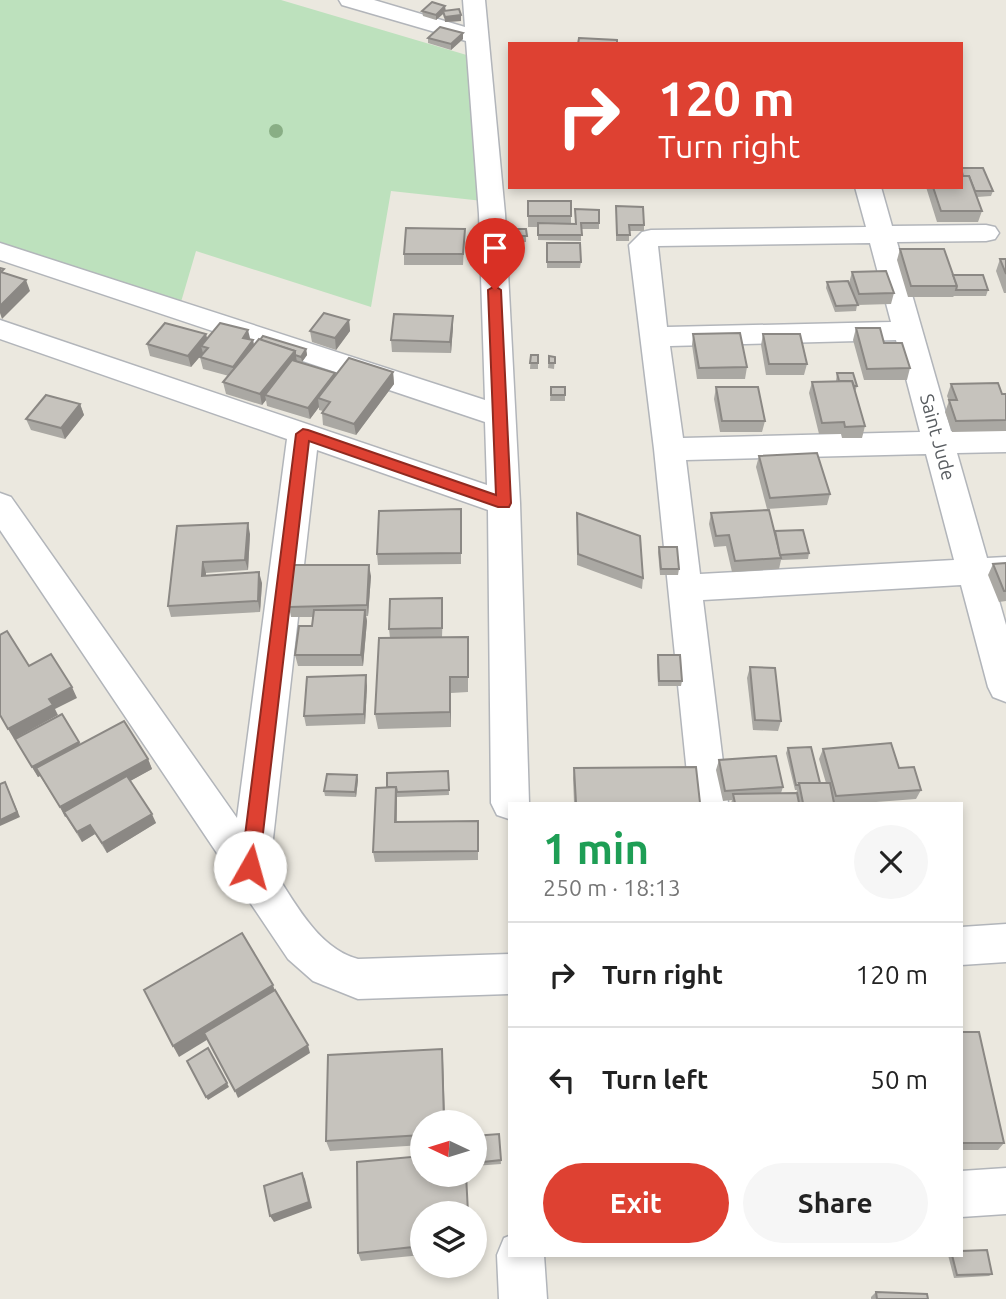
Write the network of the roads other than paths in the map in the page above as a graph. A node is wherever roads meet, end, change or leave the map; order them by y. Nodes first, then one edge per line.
1 (350, 0) edge
2 (474, 0) edge
3 (479, 38) junction
4 (869, 189) edge
5 (986, 233) dead end
6 (881, 235) junction
7 (0, 251) edge
8 (0, 329) edge
9 (908, 331) junction
10 (653, 337) junction
11 (499, 416) junction
12 (303, 434) junction
13 (1006, 441) edge
14 (940, 443) junction
15 (669, 449) junction
16 (503, 503) junction
17 (0, 505) edge
18 (990, 571) edge
19 (683, 588) junction
20 (1006, 687) edge
21 (510, 802) edge
22 (709, 802) edge
23 (250, 867) junction
24 (1006, 943) edge
25 (963, 946) edge
26 (508, 974) edge
27 (1006, 1191) edge
28 (963, 1194) edge
29 (521, 1257) edge
30 (523, 1299) edge

1 - 3 street
2 - 3 street
3 - 11 street
4 - 6 street, Saint Jude
5 - 6 street
6 - 9 street, Saint Jude
6 - 10 street
7 - 11 street
8 - 12 street
9 - 10 street
9 - 14 street, Saint Jude
10 - 15 street
11 - 16 street
12 - 16 street
12 - 23 street
13 - 14 street
14 - 15 street
14 - 18 street, Saint Jude
15 - 19 street
16 - 21 street
17 - 23 street
18 - 19 street
18 - 20 street, Saint Jude
19 - 22 street
23 - 26 street
24 - 25 street
27 - 28 street
29 - 30 street

